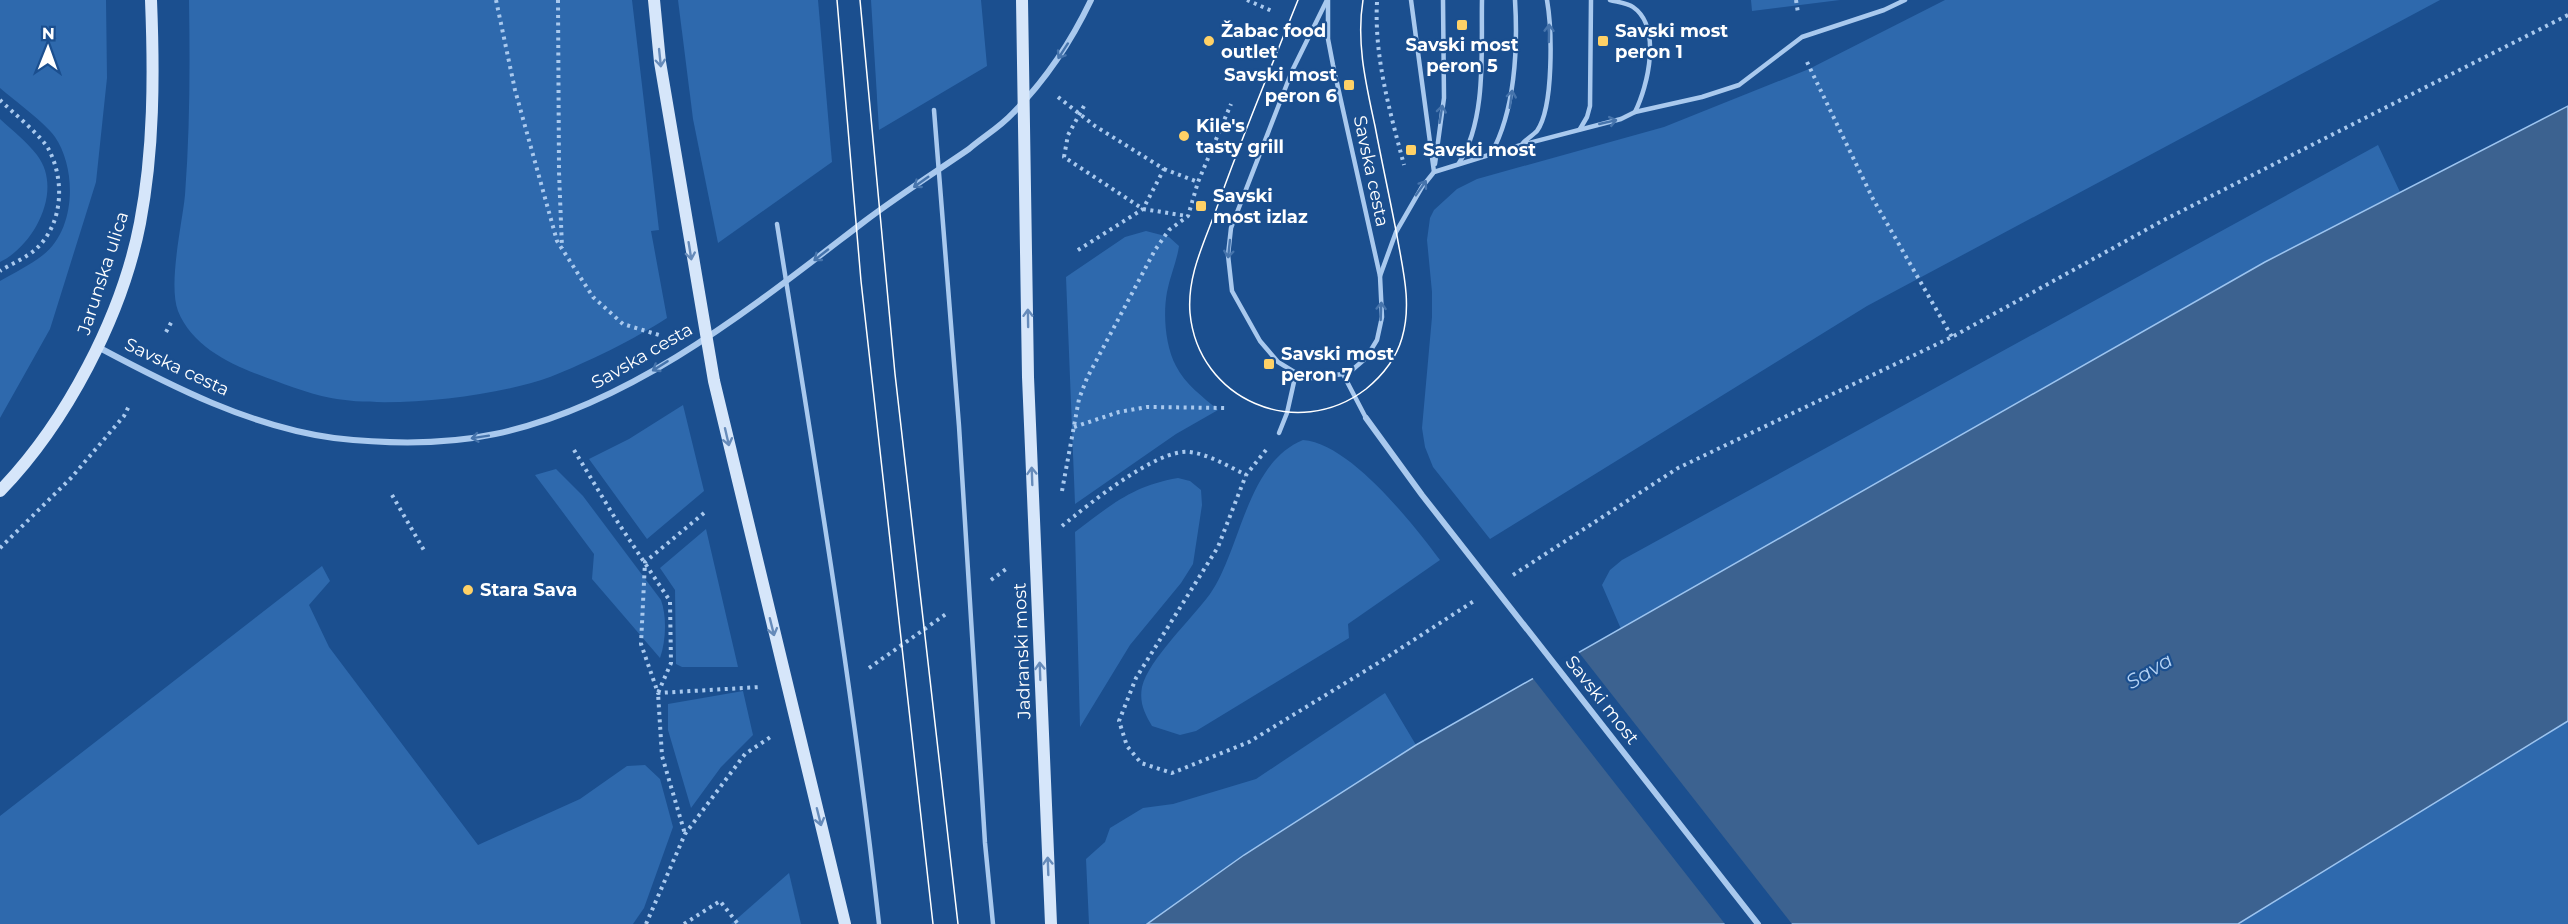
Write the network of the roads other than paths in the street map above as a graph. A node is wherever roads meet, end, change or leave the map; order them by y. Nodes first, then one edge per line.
1 (151, 0) edge
2 (654, 0) edge
3 (1022, 0) edge
4 (1091, 0) edge
5 (1327, 0) edge
6 (1411, 0) edge
7 (1443, 0) edge
8 (1482, 0) edge
9 (1515, 0) edge
10 (1547, 0) edge
11 (1591, 0) edge
12 (1610, 0) edge
13 (1905, 0) edge
14 (934, 110) dead end
15 (1635, 112) junction
16 (1580, 129) junction
17 (1521, 145) junction
18 (1491, 154) junction
19 (1459, 163) junction
20 (1434, 172) junction
21 (777, 224) dead end
22 (1380, 276) junction
23 (98, 347) junction
24 (1296, 373) junction
25 (1342, 374) junction
26 (1366, 418) joint
27 (1279, 432) road end
28 (0, 491) edge
29 (845, 924) edge
30 (879, 924) edge
31 (993, 924) edge
32 (1051, 924) edge
33 (1758, 924) edge

1 - 23 main road, Jarunska ulica
2 -> 29 main road
32 -> 3 main road, Jadranski most
4 -> 23 street, Savska cesta
5 - 22 lane, Savska cesta
5 -> 24 lane, Savska cesta
6 - 20 lane
20 -> 7 lane
8 - 19 lane
18 -> 9 lane
17 -> 10 lane
11 - 16 lane
12 - 15 lane
13 - 15 lane
14 - 31 lane
16 -> 15 lane
16 - 17 lane
17 - 18 lane
18 - 19 lane
19 - 20 lane
22 -> 20 lane, Savska cesta
21 - 30 lane
25 -> 22 lane, Savska cesta
23 - 28 main road, Jarunska ulica
24 - 25 lane, Savska cesta
24 - 27 lane
25 - 26 lane
26 - 33 street, Savski most

